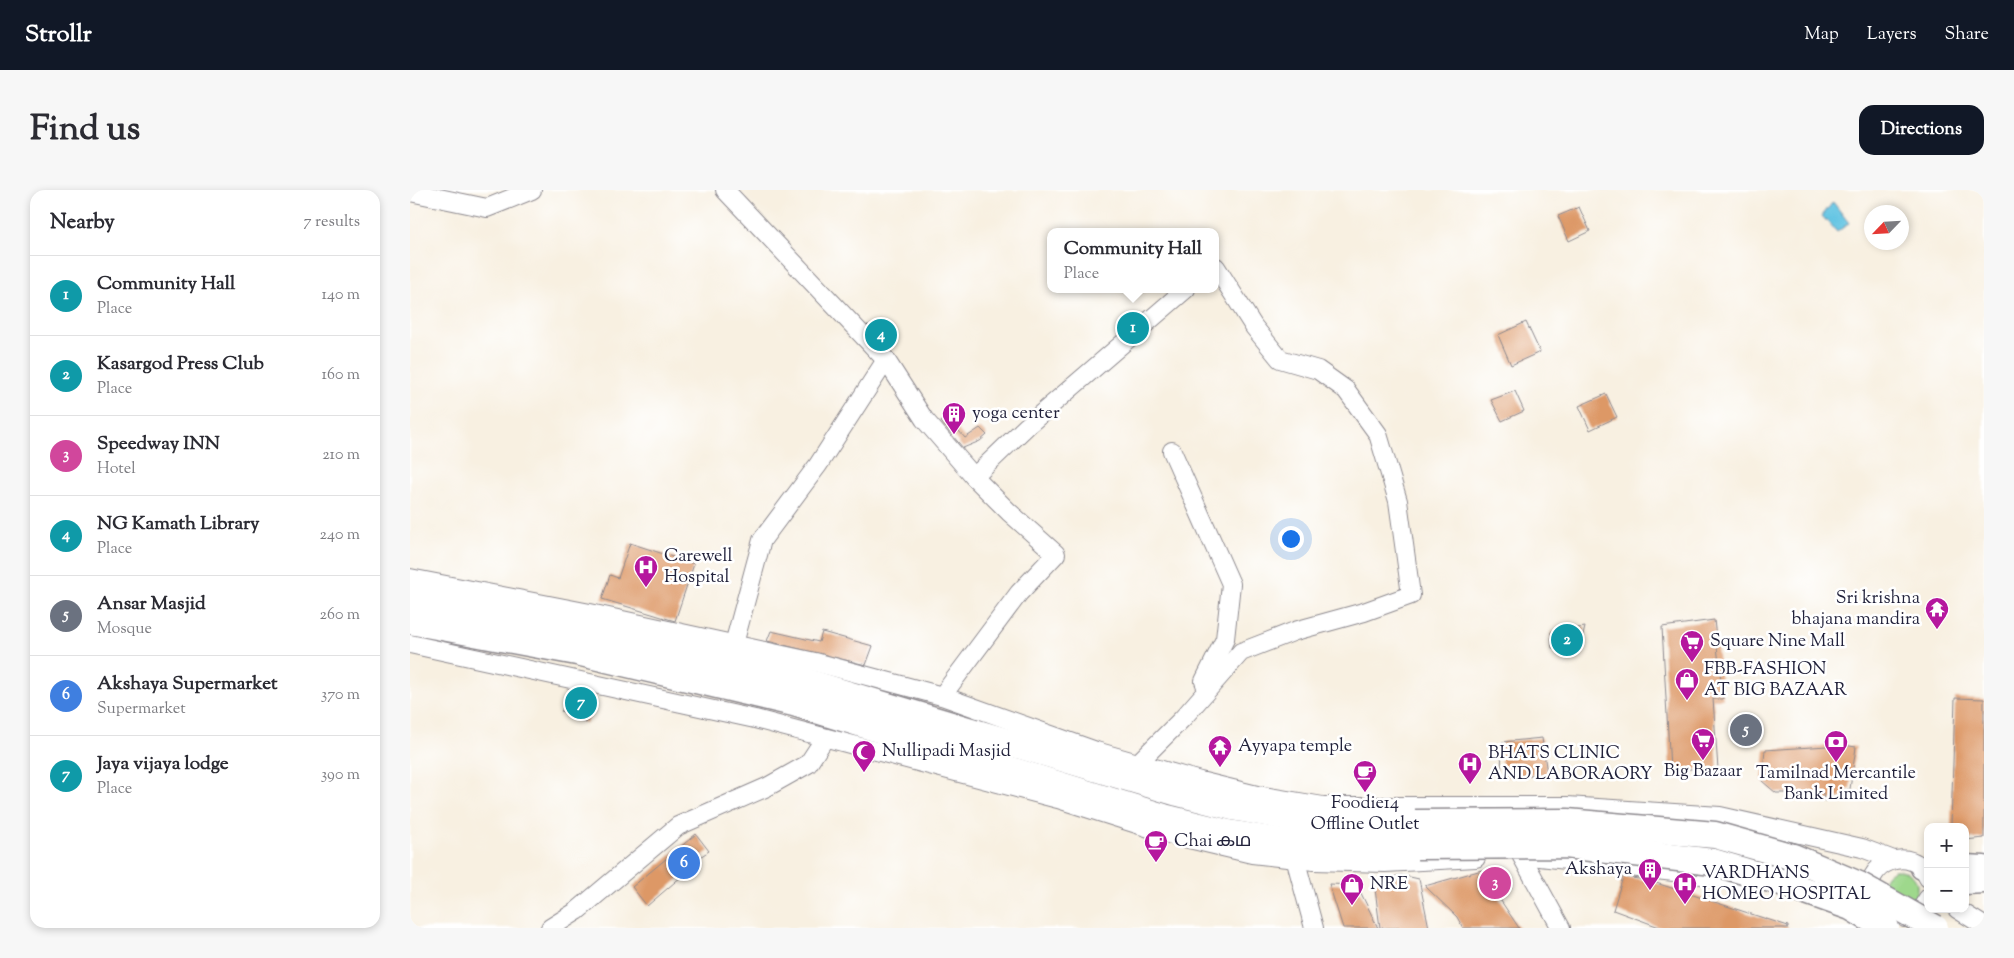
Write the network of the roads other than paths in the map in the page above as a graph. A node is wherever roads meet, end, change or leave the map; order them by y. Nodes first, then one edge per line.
1 (532, 190) edge
2 (725, 190) edge
3 (410, 192) edge
4 (1219, 272) edge
5 (1181, 293) edge
6 (886, 360) junction
7 (1172, 451) dead end
8 (974, 477) junction
9 (410, 578) edge
10 (410, 597) edge
11 (410, 621) edge
12 (410, 644) edge
13 (734, 644) junction
14 (1207, 689) junction
15 (942, 696) junction
16 (825, 738) junction
17 (1138, 763) junction
18 (1416, 834) junction
19 (1521, 855) junction
20 (1295, 858) junction
21 (1891, 860) junction
22 (1969, 866) edge
23 (1984, 867) edge
24 (1924, 870) edge
25 (1984, 882) edge
26 (1969, 883) edge
27 (1874, 903) junction
28 (1924, 904) edge
29 (1963, 913) edge
30 (1894, 924) edge
31 (1984, 926) edge
32 (550, 928) edge
33 (1314, 928) edge
34 (1561, 928) edge
35 (1935, 928) edge

1 - 3 street
2 - 6 street
4 - 14 street
5 - 8 street
6 - 8 street
6 - 13 street
7 - 14 street
8 - 15 street
9 - 13 street
10 - 18 highway
11 - 18 highway
12 - 16 street
13 - 15 street
14 - 17 street
15 - 17 street
16 - 20 street
16 - 32 street
17 - 21 street
18 - 30 highway, bridge
18 - 35 highway, bridge
19 - 20 street
19 - 27 street
19 - 34 street
20 - 33 street
21 - 24 street
21 - 27 street
22 - 23 main road
25 - 26 main road
27 - 30 street
28 - 30 street
29 - 31 street

